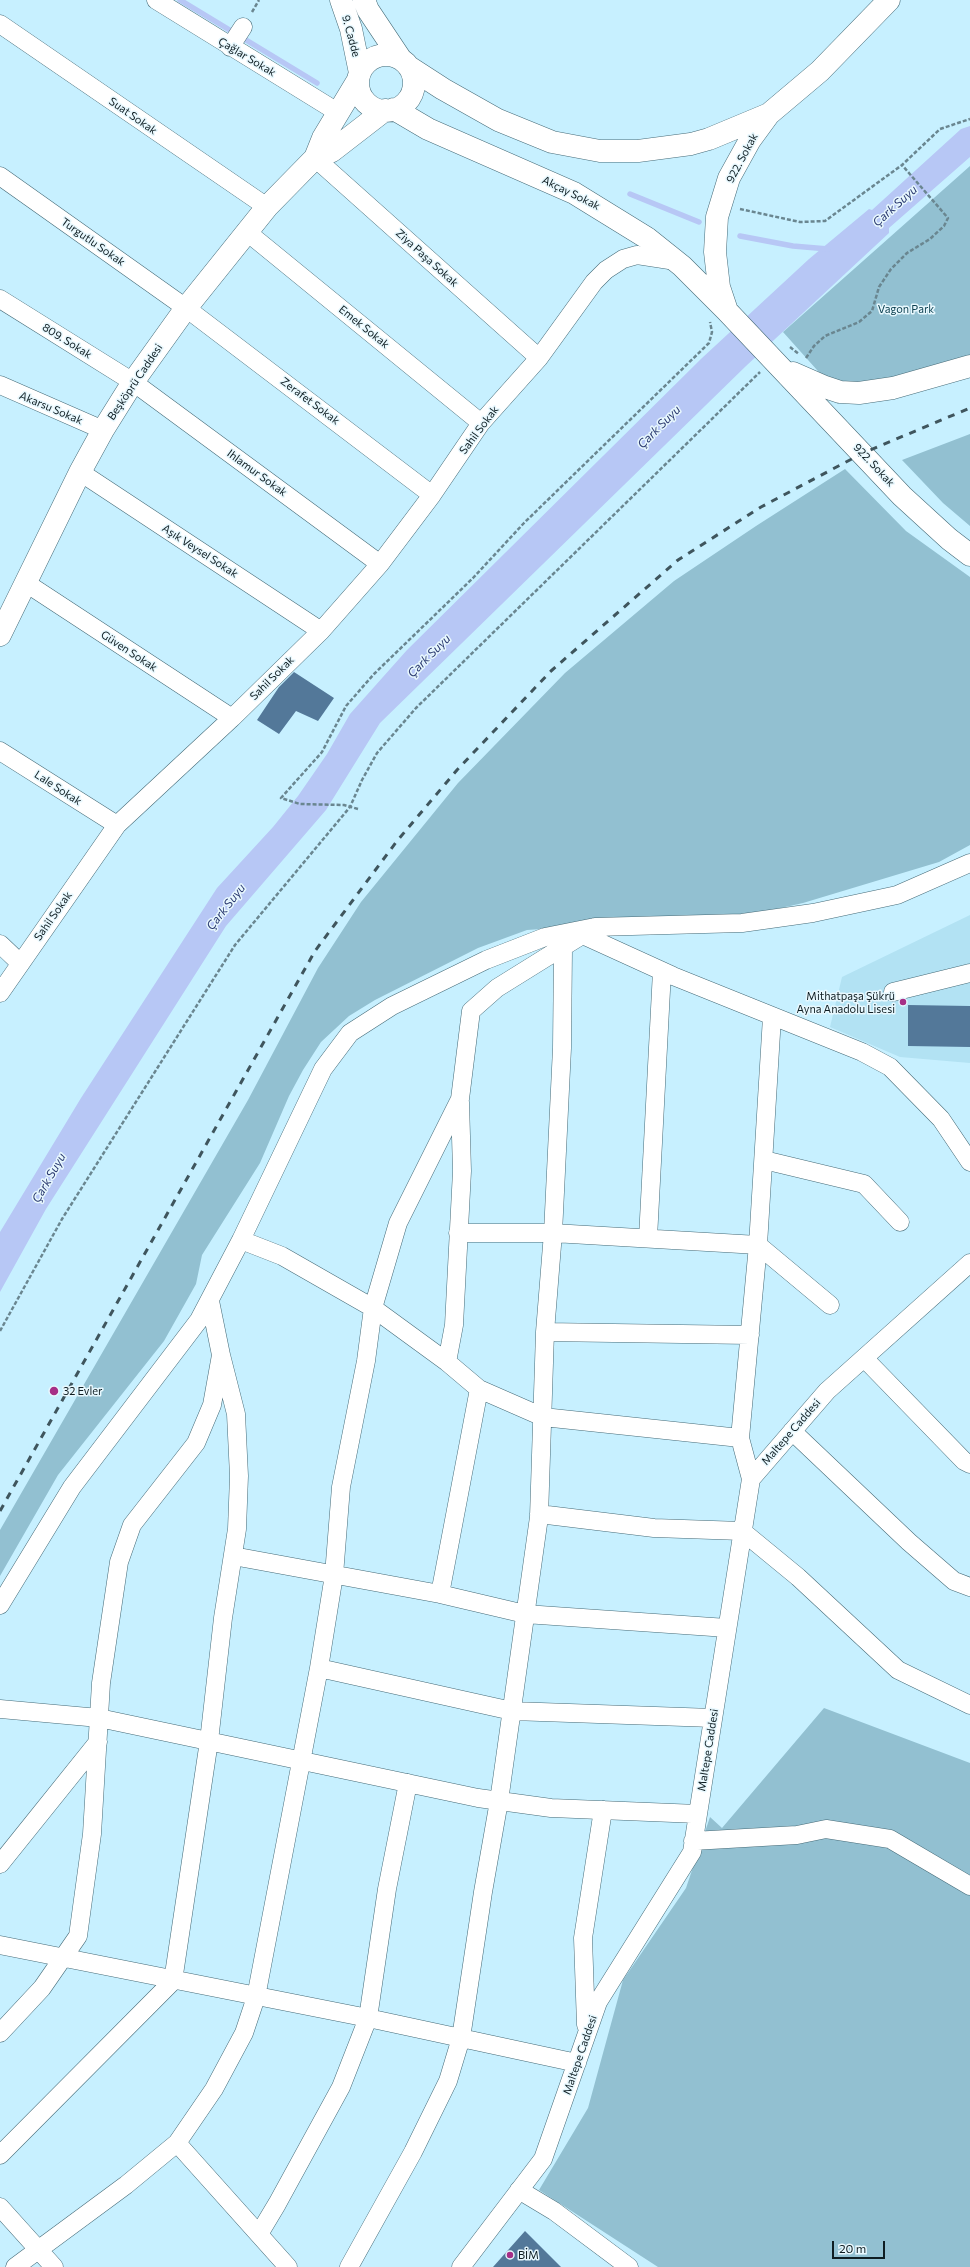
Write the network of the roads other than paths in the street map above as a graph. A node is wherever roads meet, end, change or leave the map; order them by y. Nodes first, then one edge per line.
1 (156, 0) edge
2 (341, 0) edge
3 (364, 0) edge
4 (889, 0) edge
5 (0, 24) edge
6 (243, 27) dead end
7 (230, 47) junction
8 (405, 63) junction
9 (359, 77) junction
10 (390, 110) junction
11 (339, 113) junction
12 (769, 114) junction
13 (315, 158) junction
14 (0, 176) edge
15 (266, 207) junction
16 (247, 232) junction
17 (676, 261) junction
18 (0, 299) edge
19 (186, 308) junction
20 (718, 316) junction
21 (539, 358) junction
22 (773, 366) junction
23 (970, 366) edge
24 (133, 382) junction
25 (0, 385) edge
26 (481, 423) junction
27 (103, 430) junction
28 (80, 472) junction
29 (432, 495) junction
30 (970, 555) edge
31 (380, 564) junction
32 (26, 583) junction
33 (321, 630) junction
34 (0, 635) edge
35 (232, 718) junction
36 (0, 751) edge
37 (117, 826) junction
38 (970, 863) edge
39 (589, 931) junction
40 (0, 944) edge
41 (563, 949) junction
42 (20, 963) junction
43 (662, 971) junction
44 (970, 973) edge
45 (893, 992) dead end
46 (0, 993) edge
47 (772, 1017) junction
48 (460, 1099) junction
49 (764, 1160) junction
50 (970, 1162) edge
51 (900, 1222) dead end
52 (458, 1232) junction
53 (553, 1233) junction
54 (648, 1238) junction
55 (241, 1240) junction
56 (758, 1245) junction
57 (970, 1263) edge
58 (210, 1301) junction
59 (830, 1305) dead end
60 (373, 1308) junction
61 (545, 1332) junction
62 (750, 1335) junction
63 (221, 1355) junction
64 (864, 1358) junction
65 (447, 1362) junction
66 (478, 1389) junction
67 (543, 1417) junction
68 (792, 1431) junction
69 (740, 1438) junction
70 (968, 1460) edge
71 (750, 1479) junction
72 (539, 1514) junction
73 (742, 1531) junction
74 (233, 1556) junction
75 (334, 1575) junction
76 (970, 1587) edge
77 (440, 1594) junction
78 (0, 1606) edge
79 (525, 1614) junction
80 (727, 1628) junction
81 (319, 1668) junction
82 (970, 1705) edge
83 (0, 1709) edge
84 (512, 1711) junction
85 (99, 1718) junction
86 (713, 1718) junction
87 (209, 1741) junction
88 (98, 1742) junction
89 (300, 1760) junction
90 (408, 1783) junction
91 (499, 1801) junction
92 (603, 1810) junction
93 (698, 1814) junction
94 (693, 1841) junction
95 (0, 1864) edge
96 (970, 1886) edge
97 (0, 1945) edge
98 (62, 1959) junction
99 (172, 1981) junction
100 (256, 1997) junction
101 (368, 2018) junction
102 (0, 2034) edge
103 (586, 2036) junction
104 (461, 2038) junction
105 (577, 2063) junction
106 (177, 2144) junction
107 (0, 2155) edge
108 (520, 2190) junction
109 (0, 2207) edge
110 (259, 2234) junction
111 (38, 2249) junction
112 (15, 2267) edge
113 (54, 2267) edge
114 (288, 2267) edge
115 (349, 2267) edge
116 (460, 2267) edge
117 (629, 2267) edge

1 - 7 street, Çağlar Sokak
2 - 9 main road, 9. Cadde
3 - 8 main road, 9. Cadde
4 - 12 main road, 922. Sokak
5 - 15 street, Suat Sokak
6 - 7 street
7 - 11 street, Çağlar Sokak
8 - 9 main road
8 - 10 main road
8 - 12 main road
9 - 10 main road
9 - 11 main road
10 - 13 main road
10 - 17 main road, Akçay Sokak
11 - 13 main road
12 - 20 main road, 922. Sokak
13 - 15 main road, Beşköprü Caddesi
13 - 21 street, Ziya Paşa Sokak
14 - 19 street, Turgutlu Sokak
15 - 16 main road, Beşköprü Caddesi
16 - 19 main road, Beşköprü Caddesi
16 - 26 street, Emek Sokak
17 - 20 main road, Akçay Sokak
17 - 21 street, Sahil Sokak
18 - 24 street, 809. Sokak
19 - 24 main road, Beşköprü Caddesi
19 - 29 street, Zerafet Sokak
20 - 22 main road, 922. Sokak
21 - 26 street, Sahil Sokak
22 - 23 main road, 922. Sokak
22 - 30 main road, 922. Sokak
24 - 27 main road, Beşköprü Caddesi
24 - 31 street, Ihlamur Sokak
25 - 27 street, Akarsu Sokak
26 - 29 street, Sahil Sokak
27 - 28 main road, Beşköprü Caddesi
28 - 32 main road, Beşköprü Caddesi
28 - 33 street, Aşık Veysel Sokak
29 - 31 street, Sahil Sokak
31 - 33 street, Sahil Sokak
32 - 34 main road, Beşköprü Caddesi
32 - 35 street, Güven Sokak
33 - 35 street, Sahil Sokak
35 - 37 street, Sahil Sokak
36 - 37 street, Lale Sokak
37 - 42 street, Sahil Sokak
38 - 39 street
39 - 41 street
39 - 43 street
39 - 55 street
40 - 42 street
41 - 48 street
41 - 53 street
42 - 46 street, Sahil Sokak
43 - 47 street
43 - 54 street
44 - 45 street
47 - 49 street
47 - 50 street
48 - 52 street
48 - 60 street
49 - 51 street
49 - 56 street
52 - 53 street
52 - 65 street
53 - 54 street
53 - 61 street
54 - 56 street
55 - 58 street
55 - 60 street
56 - 59 street
56 - 62 street
57 - 64 street, Maltepe Caddesi
58 - 63 street
58 - 78 street
60 - 65 street
60 - 75 street
61 - 62 street
61 - 67 street
62 - 69 street
63 - 74 street
63 - 85 street
64 - 68 street, Maltepe Caddesi
64 - 70 street
65 - 66 street
66 - 67 street
66 - 77 street
67 - 69 street
67 - 72 street
68 - 71 street, Maltepe Caddesi
68 - 76 street
69 - 71 street
71 - 73 street, Maltepe Caddesi
72 - 73 street
72 - 79 street
73 - 80 street, Maltepe Caddesi
73 - 82 street
74 - 75 street
74 - 87 street
75 - 77 street
75 - 81 street
77 - 79 street
79 - 80 street
79 - 84 street
80 - 86 street, Maltepe Caddesi
81 - 84 street
81 - 89 street
83 - 85 street
84 - 86 street
84 - 91 street
85 - 87 street
85 - 88 street
86 - 93 street, Maltepe Caddesi
87 - 89 street
87 - 99 street
88 - 95 street
88 - 98 street
89 - 90 street
89 - 100 street
90 - 91 street
90 - 101 street
91 - 92 street
91 - 104 street
92 - 93 street
92 - 103 street
93 - 94 street, Maltepe Caddesi
94 - 96 street
94 - 103 street, Maltepe Caddesi
97 - 98 street
98 - 99 street
98 - 102 street
99 - 100 street
99 - 107 street
100 - 101 street
100 - 106 street
101 - 104 street
101 - 110 street
103 - 105 street, Maltepe Caddesi
104 - 105 street
104 - 115 street
105 - 108 street, Maltepe Caddesi
106 - 110 street
106 - 111 street
108 - 116 street, Maltepe Caddesi
108 - 117 street
109 - 111 street
110 - 114 street
111 - 112 street
111 - 113 street

